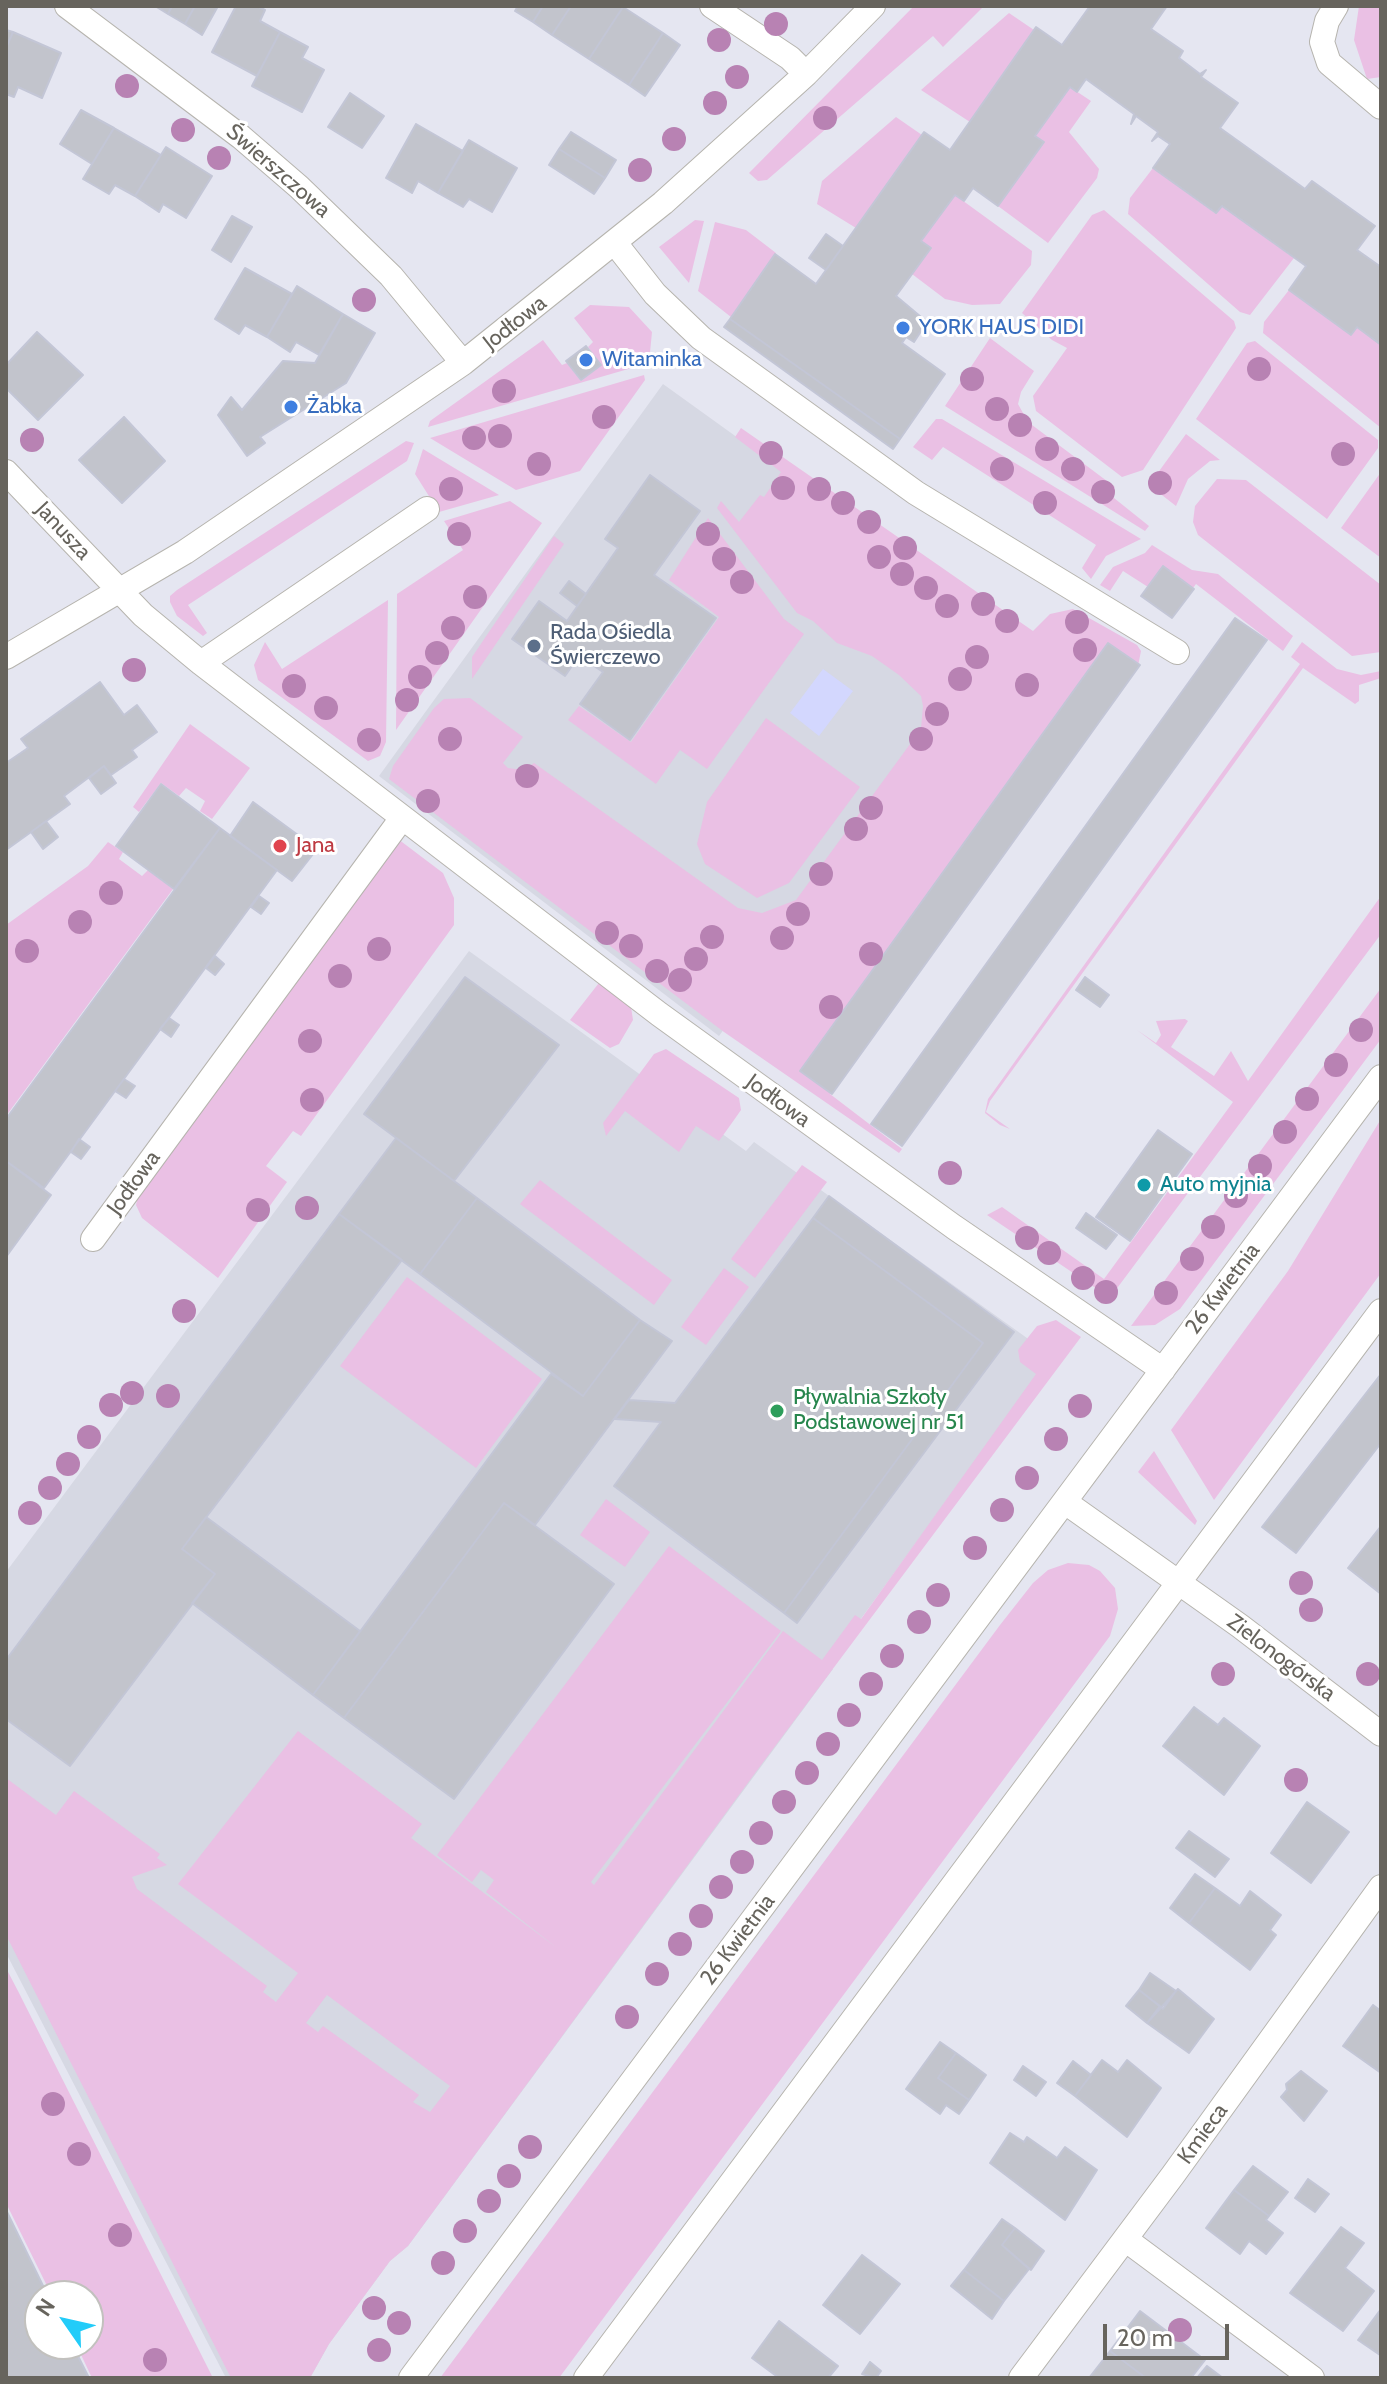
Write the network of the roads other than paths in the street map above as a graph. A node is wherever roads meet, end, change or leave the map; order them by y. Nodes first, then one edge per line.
1 (67, 6) edge
2 (712, 6) edge
3 (873, 6) edge
4 (1336, 6) edge
5 (806, 74) junction
6 (1381, 107) edge
7 (615, 243) junction
8 (463, 363) junction
9 (6, 472) edge
10 (427, 509) dead end
11 (120, 591) junction
12 (1177, 652) dead end
13 (6, 657) edge
14 (201, 663) junction
15 (402, 818) junction
16 (1381, 1077) edge
17 (93, 1239) dead end
18 (1381, 1311) edge
19 (1163, 1370) junction
20 (1065, 1502) junction
21 (1179, 1583) junction
22 (1381, 1734) edge
23 (1381, 1887) edge
24 (1125, 2239) junction
25 (411, 2378) edge
26 (586, 2378) edge
27 (1021, 2378) edge
28 (1312, 2378) edge

1 - 8 street, Świerszczowa
2 - 5 street
3 - 5 street, Jodłowa
4 - 6 street
5 - 7 street, Jodłowa
7 - 8 street, Jodłowa
7 - 12 street
8 - 11 street, Jodłowa
9 - 11 street, Janusza
10 - 14 street
11 - 13 street, Jodłowa
11 - 14 street, Jodłowa
14 - 15 street, Jodłowa
15 - 17 street, Jodłowa
15 - 19 street, Jodłowa
16 - 19 street, 26 Kwietnia
18 - 21 street
19 - 20 street, 26 Kwietnia
20 - 21 street
20 - 25 street, 26 Kwietnia
21 - 22 street, Zielonogórska
21 - 26 street
23 - 24 street, Kmieca
24 - 27 street, Kmieca
24 - 28 street

